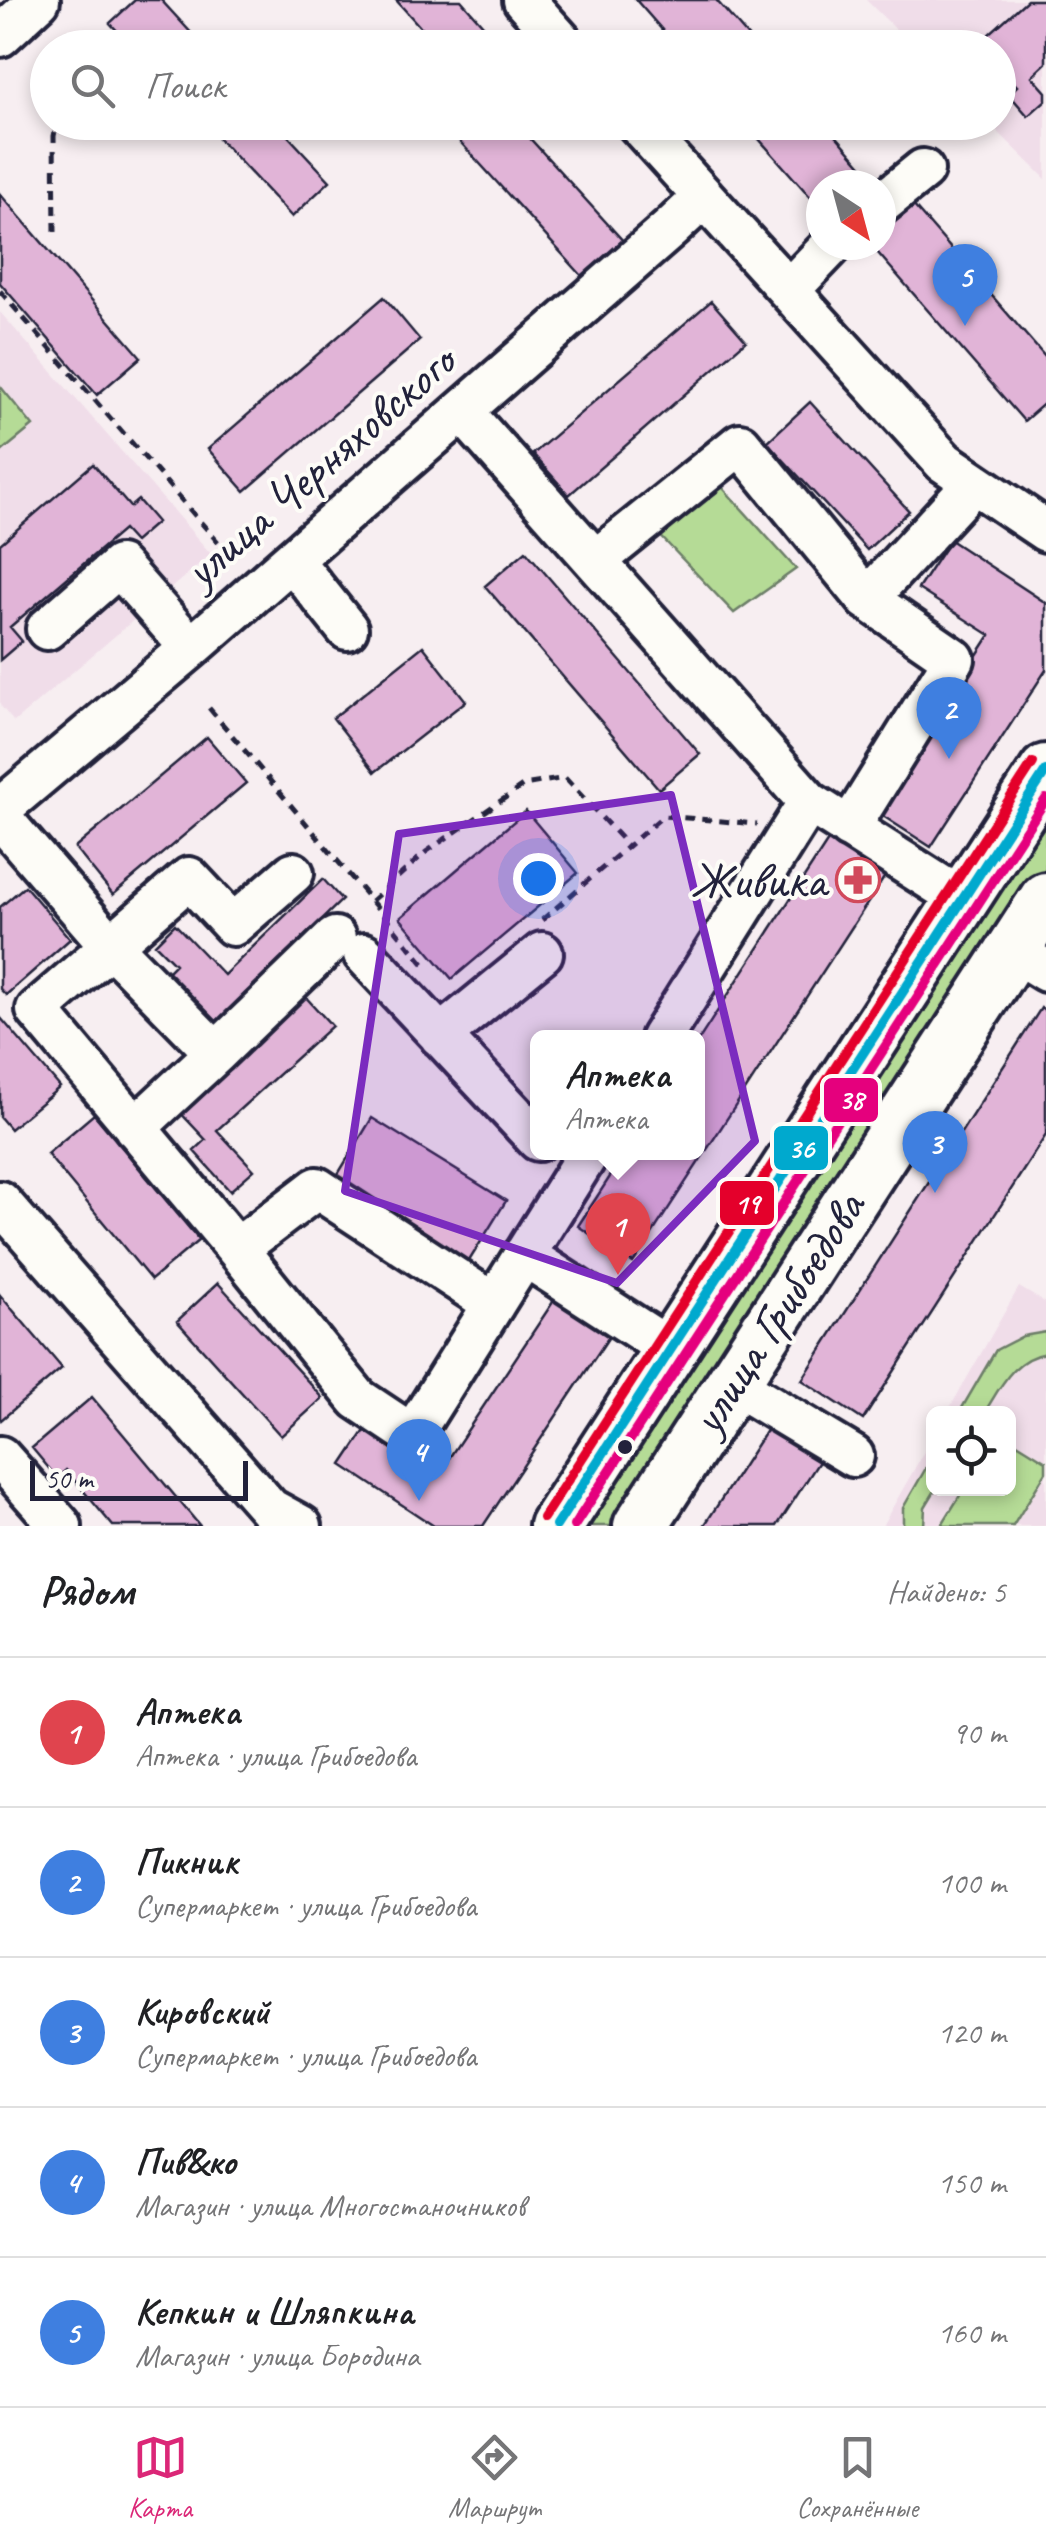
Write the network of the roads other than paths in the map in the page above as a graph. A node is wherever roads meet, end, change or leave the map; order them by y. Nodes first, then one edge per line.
1 (39, 0) edge
2 (524, 0) edge
3 (550, 30) edge
4 (0, 36) edge
5 (652, 140) edge
6 (923, 170) dead end
7 (896, 192) edge
8 (704, 197) junction
9 (818, 260) edge
10 (789, 290) junction
11 (462, 411) junction
12 (974, 484) junction
13 (1046, 531) edge
14 (292, 560) junction
15 (595, 561) junction
16 (867, 599) junction
17 (47, 629) dead end
18 (347, 629) dead end
19 (191, 648) junction
20 (1046, 771) edge
21 (0, 813) edge
22 (802, 814) junction
23 (849, 828) junction
24 (293, 873) dead end
25 (1046, 899) edge
26 (963, 900) junction
27 (541, 937) road end
28 (111, 946) junction
29 (1029, 960) edge
30 (666, 1030) edge
31 (440, 1036) junction
32 (216, 1054) junction
33 (135, 1128) junction
34 (530, 1132) edge
35 (571, 1161) edge
36 (0, 1202) edge
37 (238, 1250) junction
38 (524, 1255) junction
39 (494, 1304) junction
40 (671, 1350) junction
41 (732, 1384) junction
42 (853, 1456) dead end
43 (0, 1457) edge
44 (274, 1520) edge
45 (61, 1526) edge
46 (556, 1526) edge
47 (640, 1526) edge

1 - 4 street
2 - 3 street
5 - 8 street
6 - 7 street
8 - 10 street
8 - 11 street, улица Черняховского
9 - 10 street
10 - 12 street
11 - 14 street, улица Черняховского
11 - 15 street
12 - 13 street
12 - 16 street
14 - 18 street
14 - 19 street, улица Черняховского
15 - 16 street
15 - 22 street
16 - 23 street
17 - 19 street
19 - 21 street, улица Черняховского
20 - 26 main road, улица Грибоедова
21 - 28 street
22 - 23 street
22 - 30 street
23 - 26 street
24 - 28 street
25 - 29 main road, улица Грибоедова
26 - 40 main road, улица Грибоедова
27 - 31 street
28 - 32 street
28 - 33 street
29 - 41 main road, улица Грибоедова
31 - 32 street
31 - 34 street
32 - 33 street
33 - 37 street
35 - 38 street
36 - 44 street
37 - 39 street
37 - 39 street
38 - 39 street
38 - 40 street
40 - 46 main road, улица Грибоедова
41 - 42 street
41 - 47 main road, улица Грибоедова
43 - 45 street

